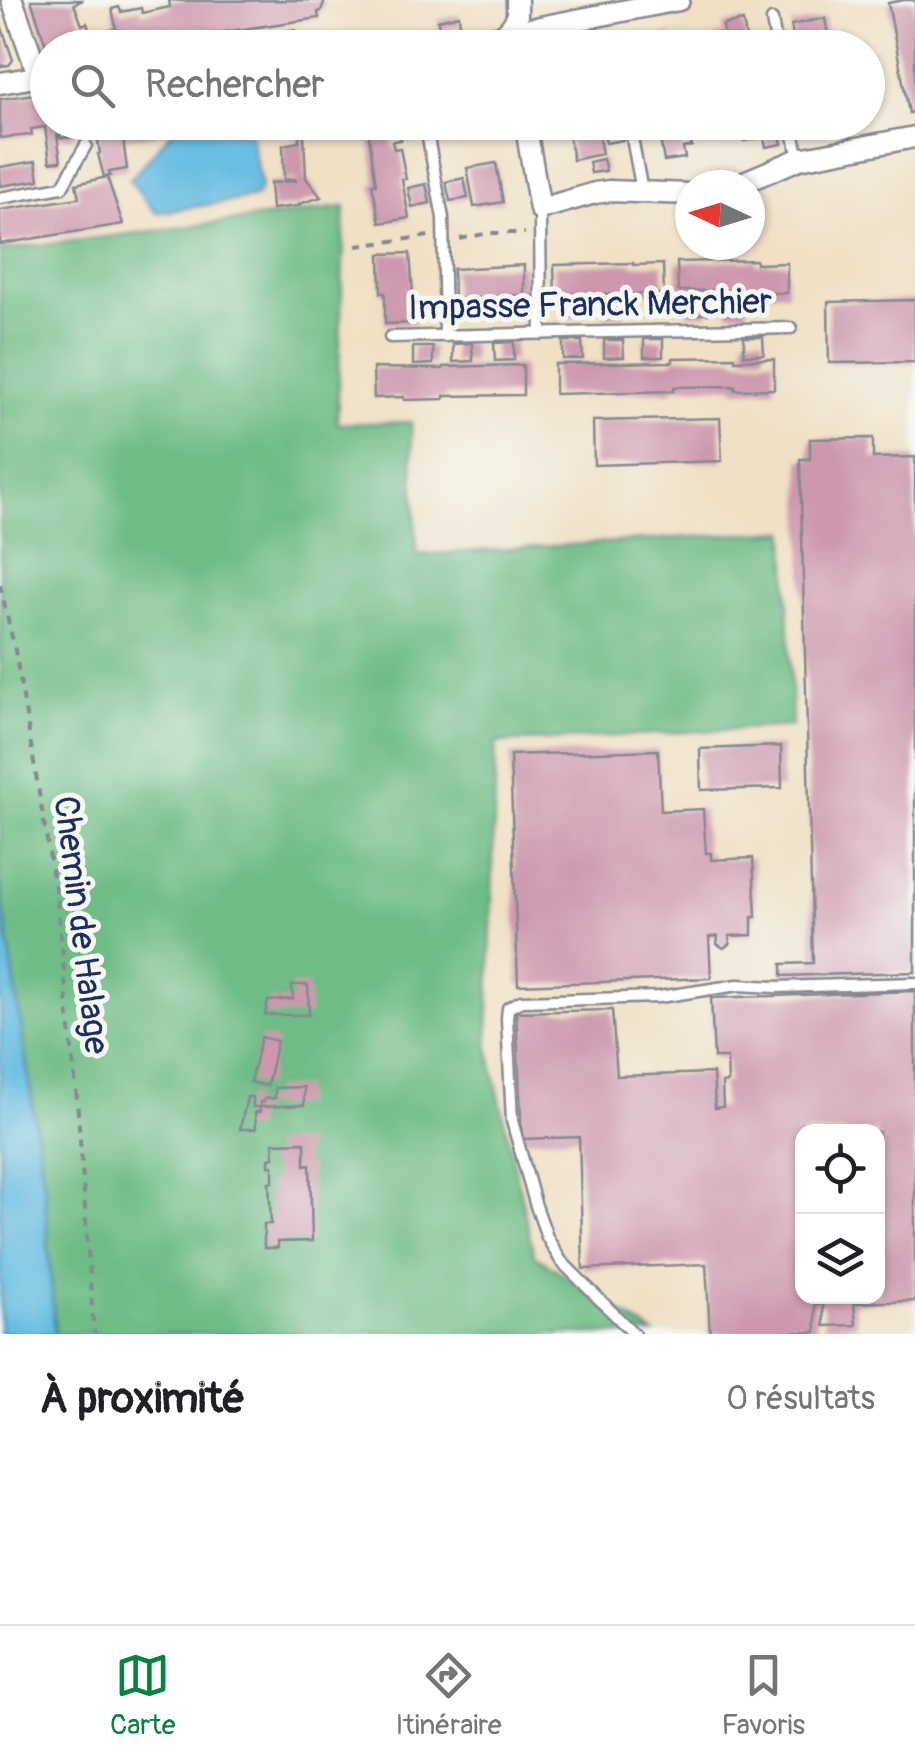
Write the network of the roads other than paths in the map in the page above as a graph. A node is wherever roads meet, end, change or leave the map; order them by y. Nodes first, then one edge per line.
1 (12, 0) edge
2 (518, 0) edge
3 (680, 0) edge
4 (772, 20) dead end
5 (515, 30) edge
6 (539, 30) edge
7 (774, 30) edge
8 (30, 44) edge
9 (30, 78) edge
10 (0, 83) edge
11 (915, 137) edge
12 (428, 140) edge
13 (528, 140) edge
14 (632, 140) edge
15 (795, 140) edge
16 (86, 145) dead end
17 (798, 159) junction
18 (765, 173) edge
19 (642, 192) junction
20 (675, 193) edge
21 (0, 198) edge
22 (540, 210) junction
23 (791, 328) dead end
24 (541, 334) junction
25 (445, 336) junction
26 (390, 338) dead end
27 (915, 983) edge
28 (634, 1334) edge

1 - 8 street
2 - 5 street
3 - 6 street
4 - 7 lane
9 - 10 street
11 - 17 street
12 - 25 lane
13 - 22 street
14 - 19 lane
15 - 17 lane
16 - 21 lane
17 - 18 street
19 - 20 street
19 - 22 street
22 - 24 lane
23 - 24 lane, Impasse Franck Merchier
24 - 25 lane, Impasse Franck Merchier
25 - 26 lane, Impasse Franck Merchier
27 - 28 lane

